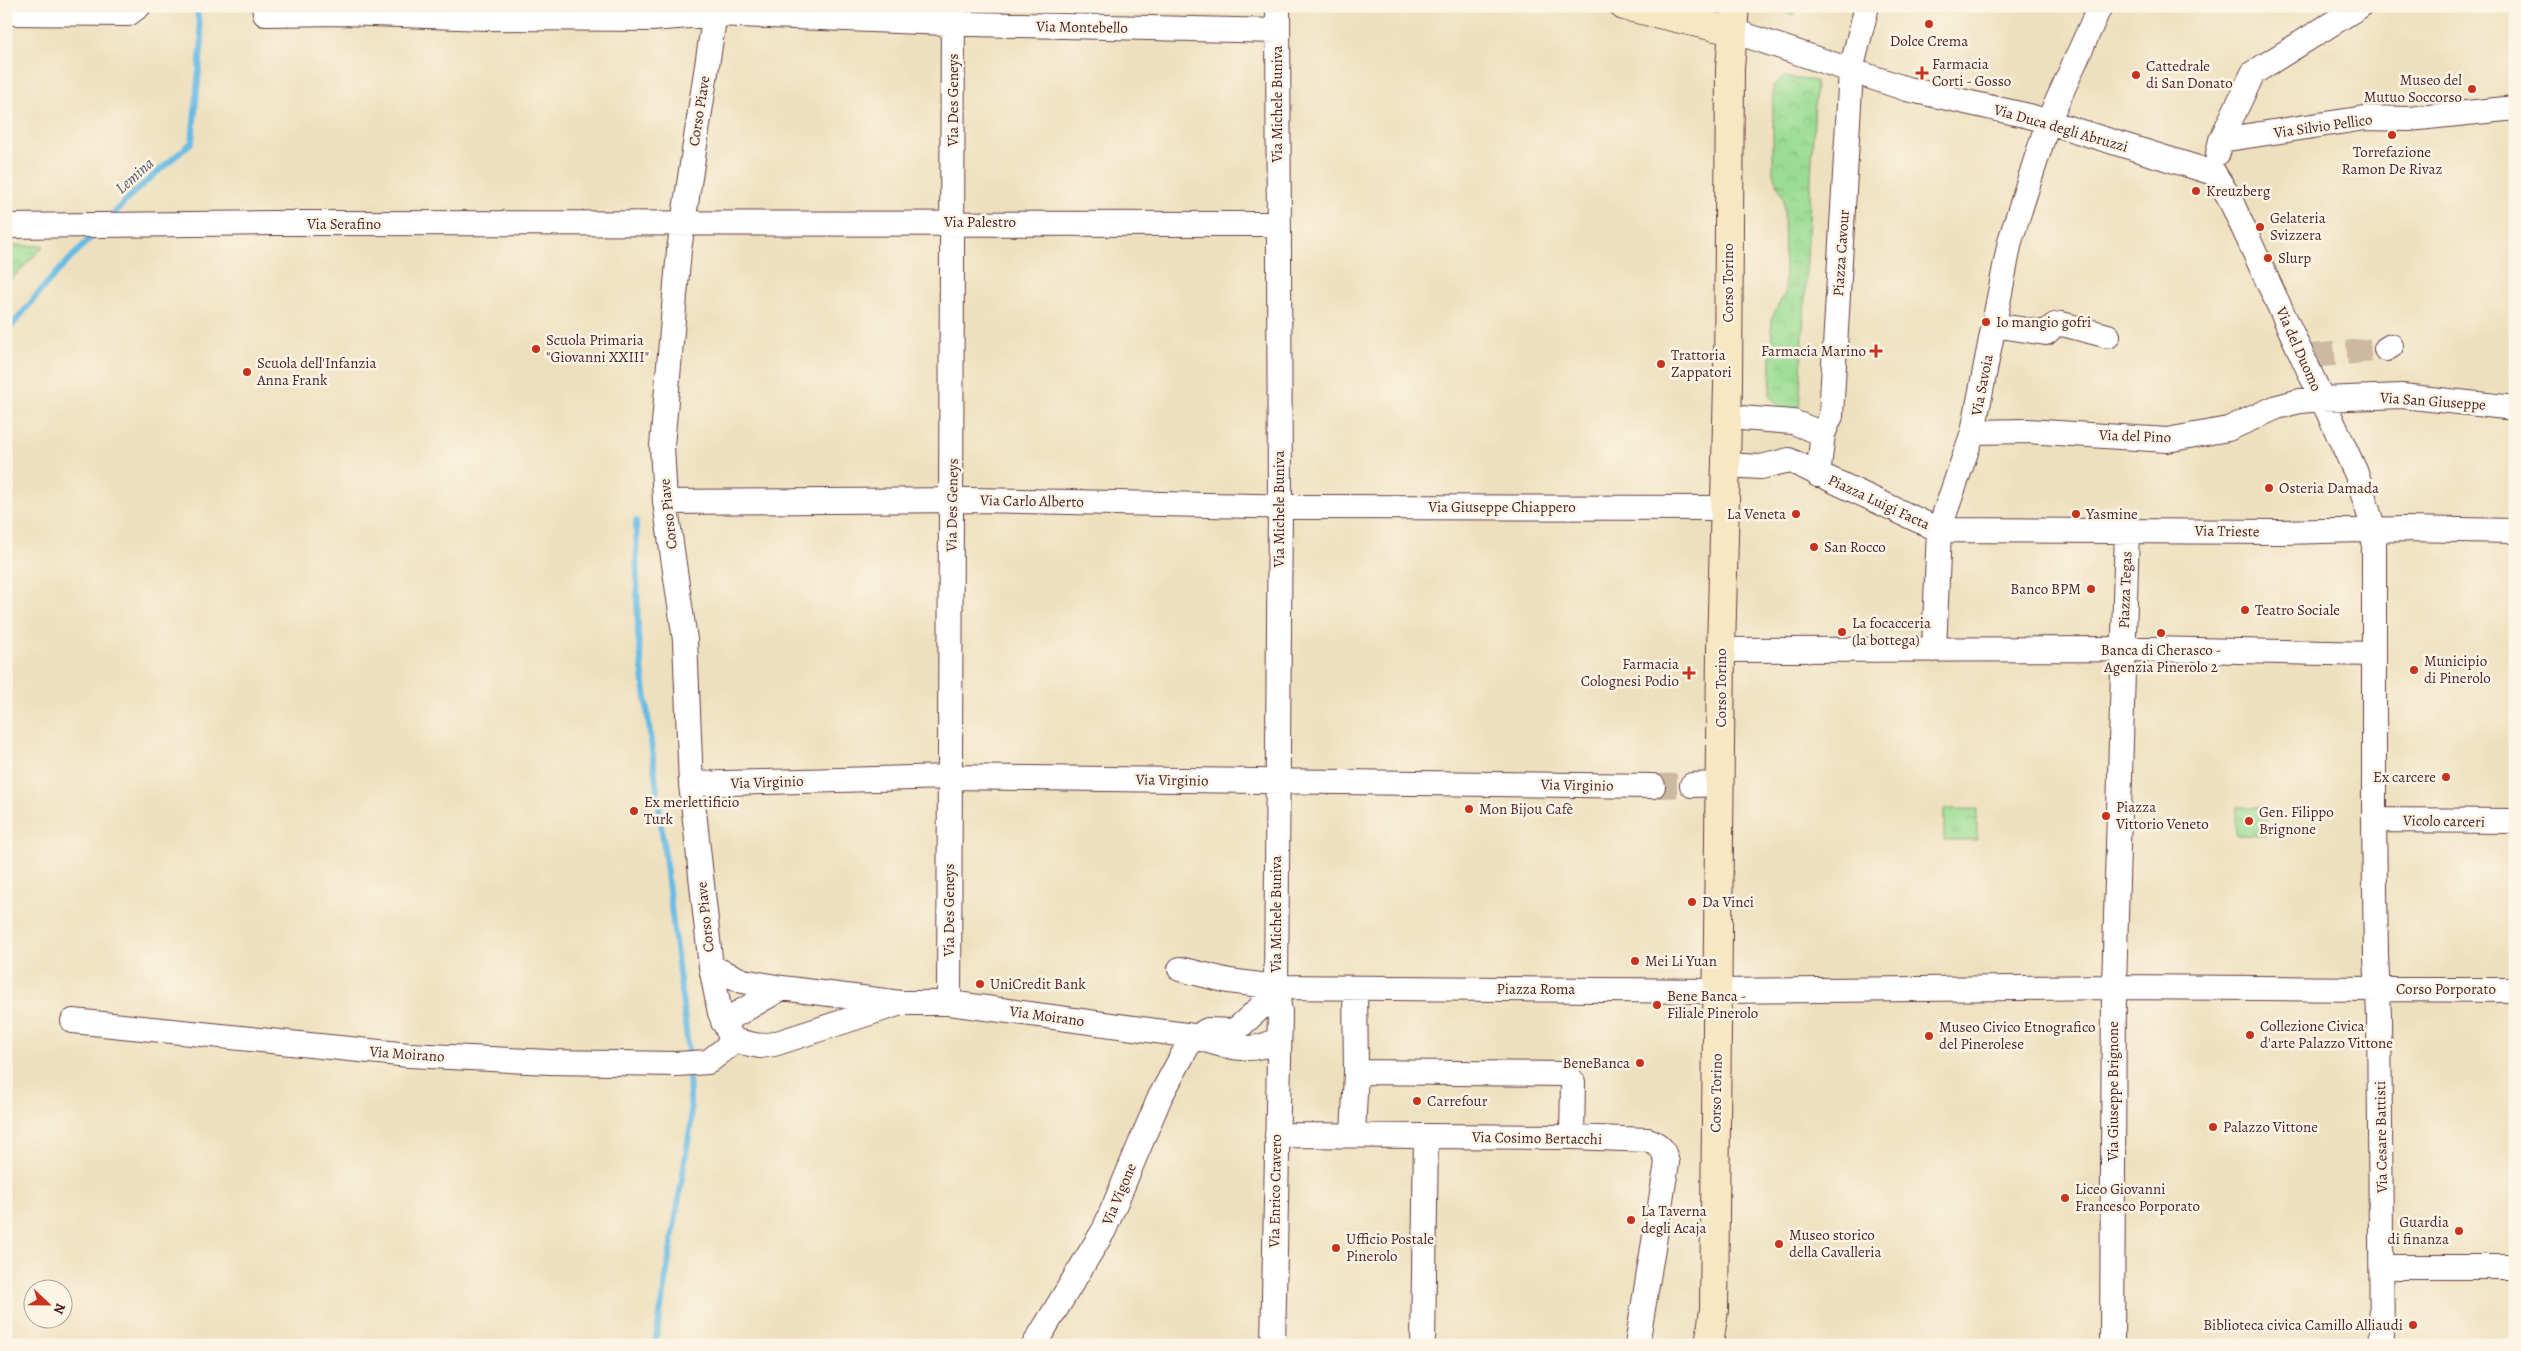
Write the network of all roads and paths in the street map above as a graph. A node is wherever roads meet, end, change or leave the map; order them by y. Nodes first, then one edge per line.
1 (140, 6) edge
2 (264, 6) edge
3 (1278, 6) edge
4 (1867, 6) edge
5 (2100, 6) edge
6 (2360, 6) edge
7 (1641, 8) edge
8 (715, 10) edge
9 (486, 12) edge
10 (6, 13) edge
11 (953, 15) edge
12 (1734, 19) edge
13 (1278, 31) junction
14 (1851, 70) junction
15 (2515, 108) edge
16 (2048, 122) junction
17 (2221, 140) junction
18 (2214, 173) junction
19 (954, 222) junction
20 (682, 223) junction
21 (1277, 224) junction
22 (6, 226) edge
23 (1994, 325) junction
24 (2108, 336) dead end
25 (2322, 399) junction
26 (2515, 408) edge
27 (1728, 417) junction
28 (1972, 432) junction
29 (1823, 434) junction
30 (1788, 460) junction
31 (1726, 465) junction
32 (1818, 475) junction
33 (952, 500) junction
34 (665, 502) junction
35 (1280, 507) junction
36 (1724, 508) junction
37 (1939, 530) junction
38 (2127, 530) junction
39 (2374, 530) junction
40 (2515, 531) edge
41 (1721, 650) junction
42 (1934, 650) junction
43 (2123, 650) junction
44 (2374, 654) junction
45 (948, 777) junction
46 (1277, 781) junction
47 (691, 784) junction
48 (1692, 784) tunnel mouth
49 (1721, 784) junction
50 (1653, 786) tunnel mouth
51 (2374, 820) junction
52 (2515, 821) edge
53 (711, 967) junction
54 (1180, 968) dead end
55 (1276, 987) junction
56 (2114, 987) junction
57 (782, 988) junction
58 (1354, 988) junction
59 (2377, 989) junction
60 (2515, 990) edge
61 (1718, 991) junction
62 (901, 1003) junction
63 (949, 1003) junction
64 (73, 1021) dead end
65 (1244, 1022) junction
66 (729, 1031) junction
67 (1193, 1036) junction
68 (1279, 1038) junction
69 (1356, 1072) junction
70 (1353, 1135) junction
71 (1277, 1136) junction
72 (1426, 1136) junction
73 (1572, 1137) junction
74 (2382, 1267) junction
75 (2515, 1267) edge
76 (1034, 1345) edge
77 (1273, 1345) edge
78 (1423, 1345) edge
79 (1637, 1345) edge
80 (1709, 1345) edge
81 (2112, 1345) edge
82 (2382, 1345) edge

1 - 10 street
2 - 9 street, Via Montebello
3 - 13 street, Via Michele Buniva
4 - 14 street, Piazza Cavour
5 - 16 street, Via Savoia
6 - 17 street
7 - 12 main road
8 - 9 street, Via Montebello
8 - 11 street, Via Montebello
8 - 20 street, Corso Piave
11 - 13 street, Via Montebello
11 - 19 street, Via Des Geneys
12 - 14 street
12 - 27 main road, Corso Torino
13 - 21 street, Via Michele Buniva
14 - 16 street, Via Duca degli Abruzzi
14 - 29 street, Piazza Cavour
15 - 17 street, Via Silvio Pellico
16 - 18 street, Via Duca degli Abruzzi
16 - 23 street, Via Savoia
17 - 18 street
18 - 25 street, Via del Duomo
19 - 20 street, Via Palestro
19 - 21 street, Via Palestro
19 - 33 street, Via Des Geneys
20 - 22 street, Via Serafino
20 - 34 street, Corso Piave
21 - 35 street, Via Michele Buniva
23 - 24 street
23 - 28 street, Via Savoia
25 - 26 street, Via San Giuseppe
25 - 28 street, Via del Pino
25 - 39 street, Via del Duomo
27 - 29 street
27 - 31 main road, Corso Torino
28 - 37 street, Via Savoia
29 - 30 street
29 - 32 street, Piazza Luigi Facta
30 - 31 street
30 - 32 street, Piazza Luigi Facta
31 - 36 main road, Corso Torino
32 - 37 street, Piazza Luigi Facta
33 - 34 street, Via Carlo Alberto
33 - 35 street, Via Carlo Alberto
33 - 45 street, Via Des Geneys
34 - 47 street, Corso Piave
35 - 36 street, Via Giuseppe Chiappero
35 - 46 street, Via Michele Buniva
36 - 41 main road, Corso Torino
37 - 38 street, Via Trieste
37 - 42 street, Via Savoia
38 - 39 street, Via Trieste
38 - 43 street, Piazza Tegas
39 - 40 street, Via Trieste
39 - 44 street
41 - 42 street
41 - 49 main road, Corso Torino
42 - 43 street
43 - 44 street
43 - 56 street
44 - 51 street
45 - 46 street, Via Virginio
45 - 47 street, Via Virginio
45 - 63 street, Via Des Geneys
46 - 50 street, Via Virginio
46 - 55 street, Via Michele Buniva
47 - 53 street, Corso Piave
48 - 49 street
49 - 61 main road, Corso Torino
51 - 52 street, Vicolo carceri
51 - 59 street
53 - 57 street, Via Moirano
53 - 66 street, Corso Piave
54 - 55 street, Via Michele Buniva
55 - 58 street, Piazza Roma
55 - 65 street, Via Moirano
55 - 68 street, Via Michele Buniva
56 - 59 street
56 - 61 street
56 - 81 street, Via Giuseppe Brignone
57 - 62 street, Via Moirano
57 - 66 street, Via Moirano
58 - 61 street, Piazza Roma
58 - 69 street
59 - 60 street, Corso Porporato
59 - 74 street, Via Cesare Battisti
61 - 80 main road, Corso Torino
62 - 63 street, Via Moirano
62 - 66 street, Via Moirano
63 - 67 street, Via Moirano
64 - 66 street, Via Moirano
65 - 67 street, Via Moirano
65 - 68 street
67 - 68 street, Via Moirano
67 - 76 street, Via Vigone
68 - 71 street, Via Enrico Cravero
69 - 70 street
69 - 73 street
70 - 71 street, Via Cosimo Bertacchi
70 - 72 street, Via Cosimo Bertacchi
71 - 77 street, Via Enrico Cravero
72 - 73 street, Via Cosimo Bertacchi
72 - 78 street
73 - 79 street, Via Cosimo Bertacchi
74 - 75 street
74 - 82 street, Via Cesare Battisti

